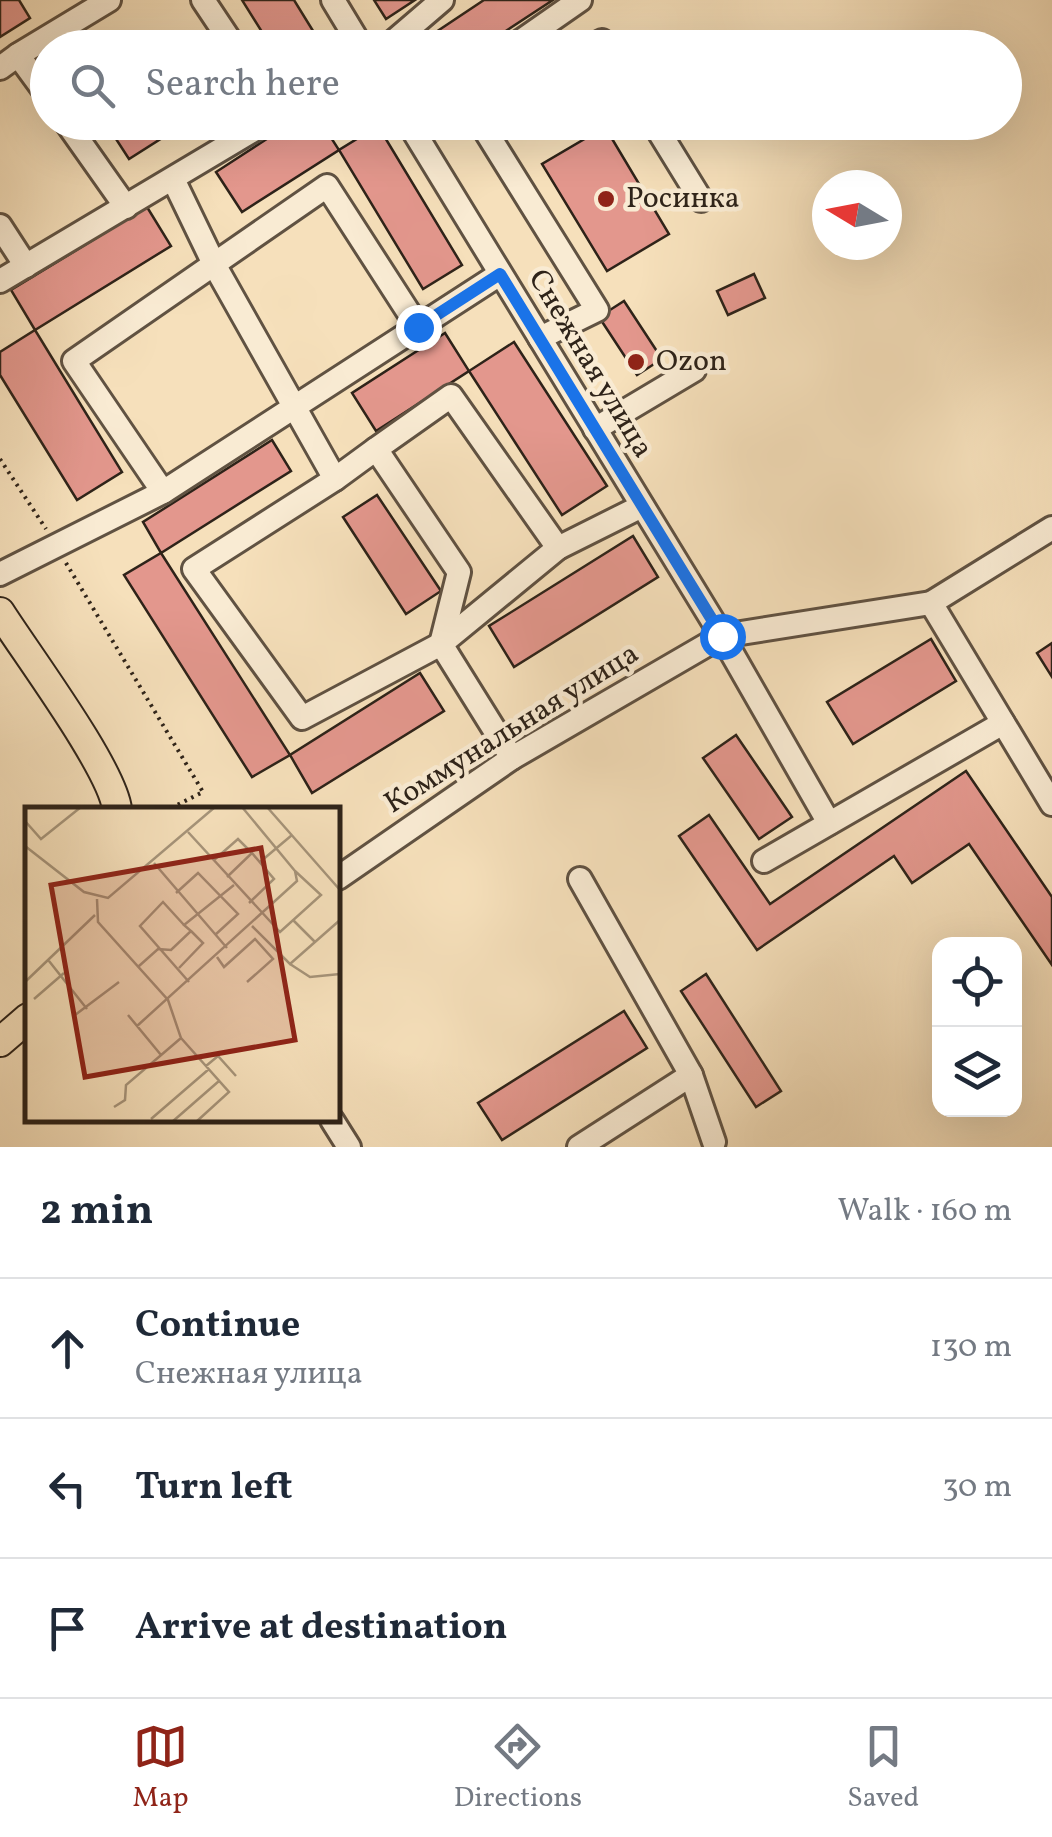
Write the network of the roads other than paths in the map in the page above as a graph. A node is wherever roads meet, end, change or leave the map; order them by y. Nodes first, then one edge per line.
1 (109, 0) edge
2 (203, 0) edge
3 (333, 0) edge
4 (442, 0) edge
5 (580, 0) edge
6 (70, 9) edge
7 (45, 30) edge
8 (222, 30) edge
9 (351, 30) edge
10 (407, 30) edge
11 (537, 30) edge
12 (30, 43) edge
13 (9, 61) edge
14 (30, 80) edge
15 (79, 140) edge
16 (237, 140) edge
17 (419, 140) edge
18 (491, 140) edge
19 (664, 140) edge
20 (173, 178) junction
21 (701, 200) dead end
22 (126, 207) junction
23 (0, 226) edge
24 (26, 266) junction
25 (215, 266) junction
26 (500, 274) junction
27 (0, 281) edge
28 (418, 327) junction
29 (540, 338) junction
30 (694, 370) dead end
31 (296, 406) junction
32 (595, 428) junction
33 (376, 449) junction
34 (335, 480) junction
35 (163, 492) junction
36 (642, 506) junction
37 (1052, 528) edge
38 (558, 548) junction
39 (0, 574) edge
40 (931, 604) junction
41 (0, 612) edge
42 (722, 636) junction
43 (440, 644) junction
44 (1003, 722) junction
45 (512, 758) junction
46 (1052, 804) edge
47 (116, 807) edge
48 (829, 823) junction
49 (764, 861) dead end
50 (340, 877) edge
51 (580, 879) dead end
52 (25, 1021) edge
53 (0, 1042) edge
54 (691, 1075) junction
55 (333, 1122) edge
56 (714, 1142) dead end
57 (349, 1147) edge
58 (579, 1147) edge

1 - 6 street
2 - 8 street
3 - 9 street
4 - 10 street
5 - 11 street
6 - 7 street
12 - 13 street
13 - 14 street
15 - 22 street
16 - 20 street
17 - 26 street, Снежная улица
18 - 29 street
19 - 21 street
20 - 22 street
20 - 25 street
22 - 24 street
23 - 24 street
24 - 27 street
25 - 28 street
25 - 31 street
25 - 35 street
26 - 28 street
26 - 29 street, Снежная улица
28 - 31 street
29 - 32 street, Снежная улица
30 - 32 street
31 - 34 street
31 - 35 street
32 - 36 street, Снежная улица
33 - 34 street
33 - 38 street
33 - 43 street
34 - 43 street
35 - 39 street
36 - 38 street
36 - 42 street, Снежная улица
37 - 40 street
38 - 43 street
40 - 42 street
40 - 44 street
41 - 47 main road
42 - 45 street, Коммунальная улица
42 - 48 street, Снежная улица
43 - 45 street
44 - 46 street
44 - 48 street
45 - 50 street, Коммунальная улица
48 - 49 street
51 - 54 street
52 - 53 main road
54 - 56 street
54 - 58 street
55 - 57 street

